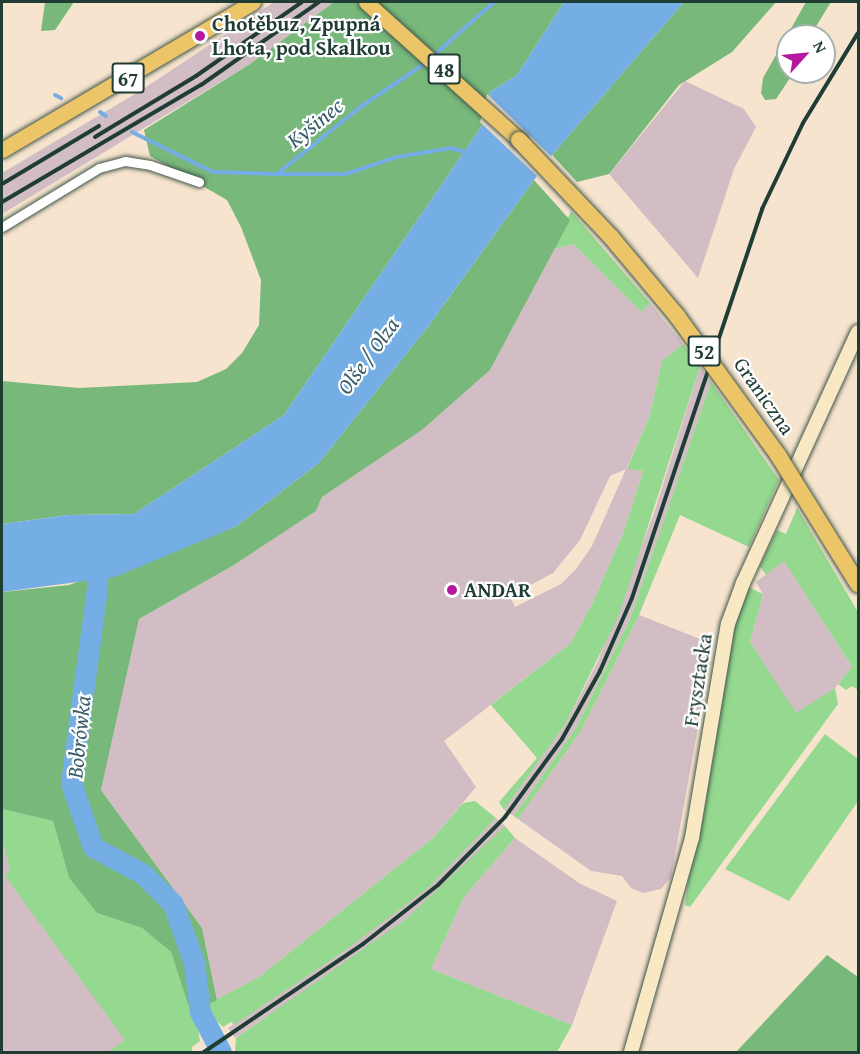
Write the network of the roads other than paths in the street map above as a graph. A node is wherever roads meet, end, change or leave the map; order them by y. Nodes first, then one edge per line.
1 (253, 2) edge
2 (366, 2) edge
3 (519, 140) joint
4 (2, 150) edge
5 (199, 182) dead end
6 (2, 227) edge
7 (858, 332) edge
8 (858, 584) edge
9 (631, 1053) edge

1 - 4 main road, 67
2 - 3 main road, 48
3 - 8 highway, Graniczna / 52, bridge
5 - 6 street
7 - 9 street, Frysztacka

